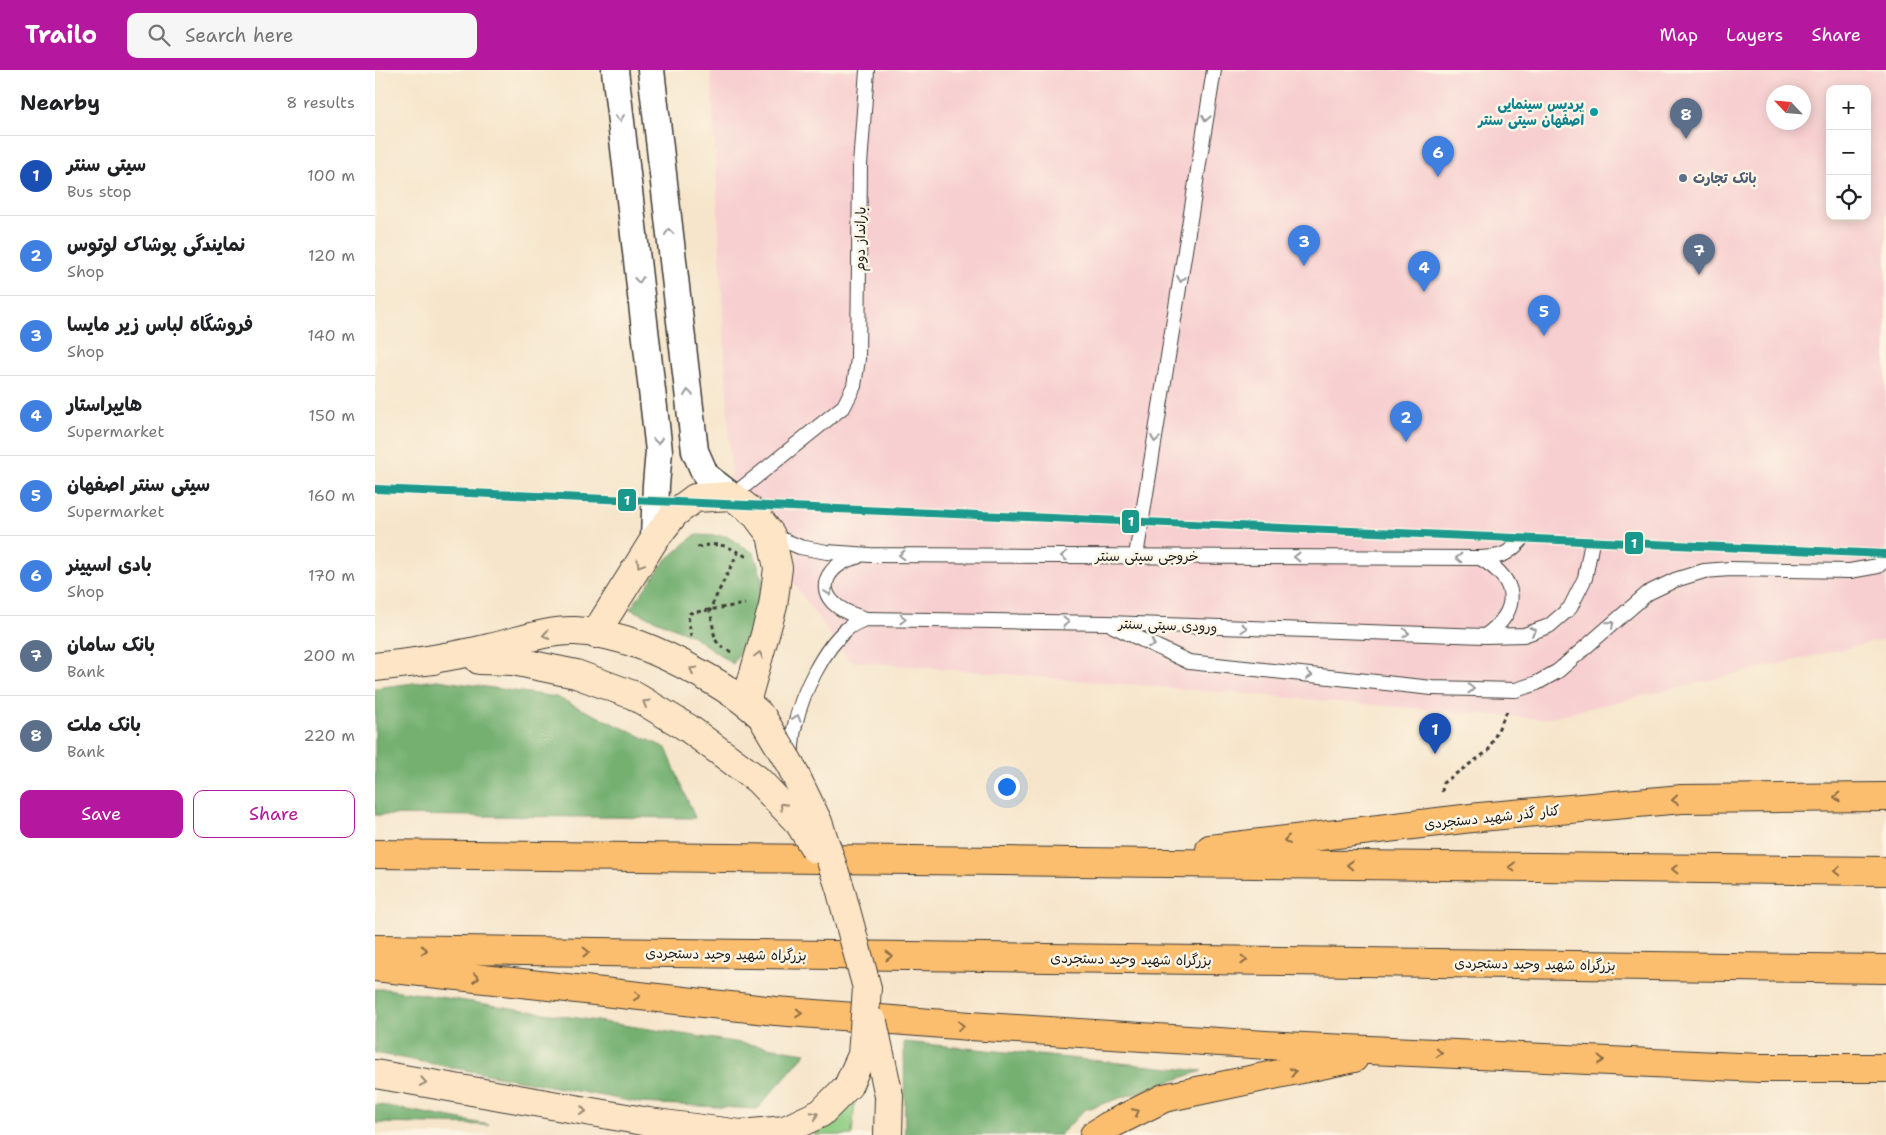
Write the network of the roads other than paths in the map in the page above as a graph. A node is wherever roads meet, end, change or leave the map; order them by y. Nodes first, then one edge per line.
1 (615, 70) edge
2 (651, 70) edge
3 (867, 70) edge
4 (1214, 70) edge
5 (732, 496) junction
6 (771, 536) junction
7 (654, 540) junction
8 (1520, 541) dead end
9 (1591, 547) dead end
10 (870, 555) junction
11 (1136, 556) junction
12 (1479, 558) junction
13 (1886, 559) edge
14 (866, 619) junction
15 (1107, 623) junction
16 (595, 634) junction
17 (1485, 636) junction
18 (415, 662) junction
19 (375, 667) edge
20 (754, 709) junction
21 (791, 766) junction
22 (1886, 797) edge
23 (375, 854) edge
24 (1099, 862) junction
25 (1886, 872) edge
26 (840, 888) junction
27 (375, 949) edge
28 (375, 967) edge
29 (1886, 969) edge
30 (867, 988) junction
31 (1390, 1051) junction
32 (1759, 1068) junction
33 (1886, 1068) edge
34 (375, 1074) edge
35 (1886, 1081) edge
36 (649, 1122) junction
37 (672, 1135) edge
38 (888, 1135) edge
39 (1093, 1135) edge

1 -> 7 street
5 -> 2 street
3 - 5 lane, بارانداز دوم
4 -> 11 lane
5 - 6 main road
5 - 7 main road
6 - 10 lane, خروجی سیتی سنتر
20 -> 6 main road
7 -> 16 main road
8 - 12 lane, خروجی سیتی سنتر
17 -> 9 lane, ورودی سیتی سنتر
11 -> 10 lane, خروجی سیتی سنتر
10 -> 14 lane
12 -> 11 lane, خروجی سیتی سنتر
12 - 17 lane
15 -> 13 lane
14 -> 15 lane, ورودی سیتی سنتر
21 -> 14 lane
15 -> 17 lane, ورودی سیتی سنتر
16 -> 18 main road
20 -> 16 main road
18 - 19 main road
26 -> 18 main road, bridge
20 - 21 main road, bridge
21 - 26 main road, bridge
22 -> 24 highway, کنار گذر شهید دستجردی
23 - 24 highway
25 -> 24 highway
26 - 30 main road, bridge
27 -> 29 highway, بزرگراه شهید وحید دستجردی
28 -> 31 highway
36 -> 30 main road, bridge
30 - 38 main road, bridge
31 -> 32 highway
39 -> 31 highway
32 - 33 highway
32 - 35 highway
34 -> 36 main road
36 - 37 main road

